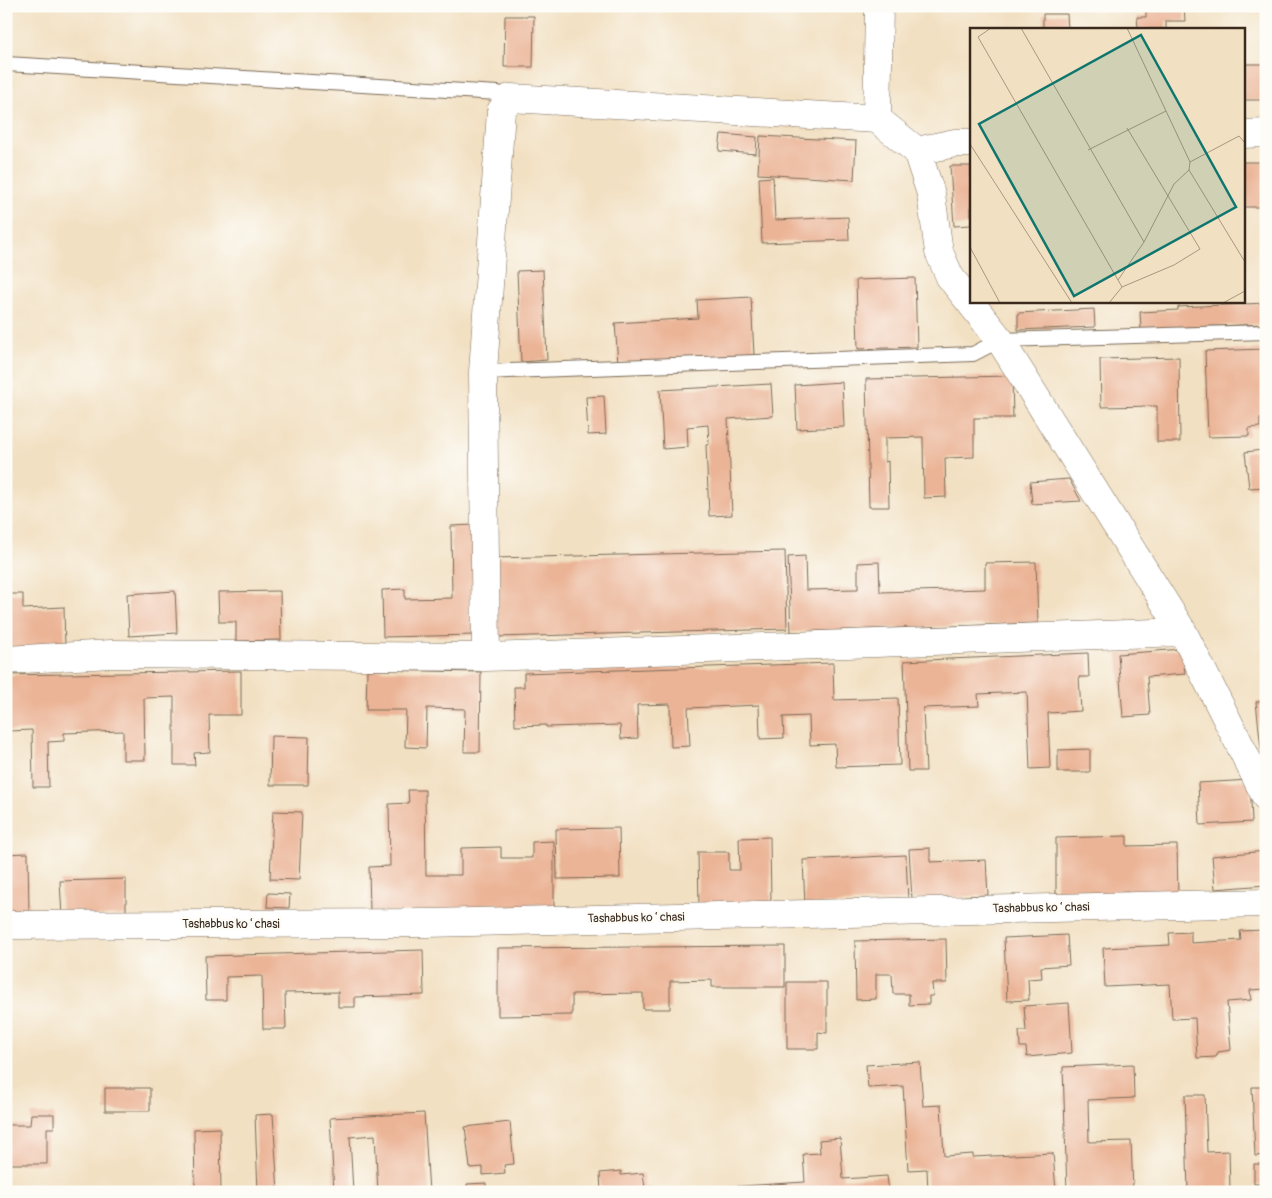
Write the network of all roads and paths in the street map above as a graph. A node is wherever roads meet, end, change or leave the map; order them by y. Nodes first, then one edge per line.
1 (879, 6) edge
2 (6, 64) edge
3 (510, 98) junction
4 (877, 119) junction
5 (1266, 133) edge
6 (1244, 134) edge
7 (970, 143) edge
8 (917, 151) junction
9 (1266, 332) edge
10 (1000, 340) junction
11 (482, 372) junction
12 (1183, 632) junction
13 (486, 658) junction
14 (6, 660) edge
15 (1266, 797) edge
16 (1266, 903) edge
17 (6, 926) edge

1 - 4 street
2 - 3 lane
3 - 4 street
3 - 11 street
4 - 8 street
5 - 6 street
7 - 8 street
8 - 10 street
9 - 10 lane
10 - 11 lane
10 - 12 street
11 - 13 street
12 - 13 street
12 - 15 street
13 - 14 street
16 - 17 street, Tashabbus koʻchasi

